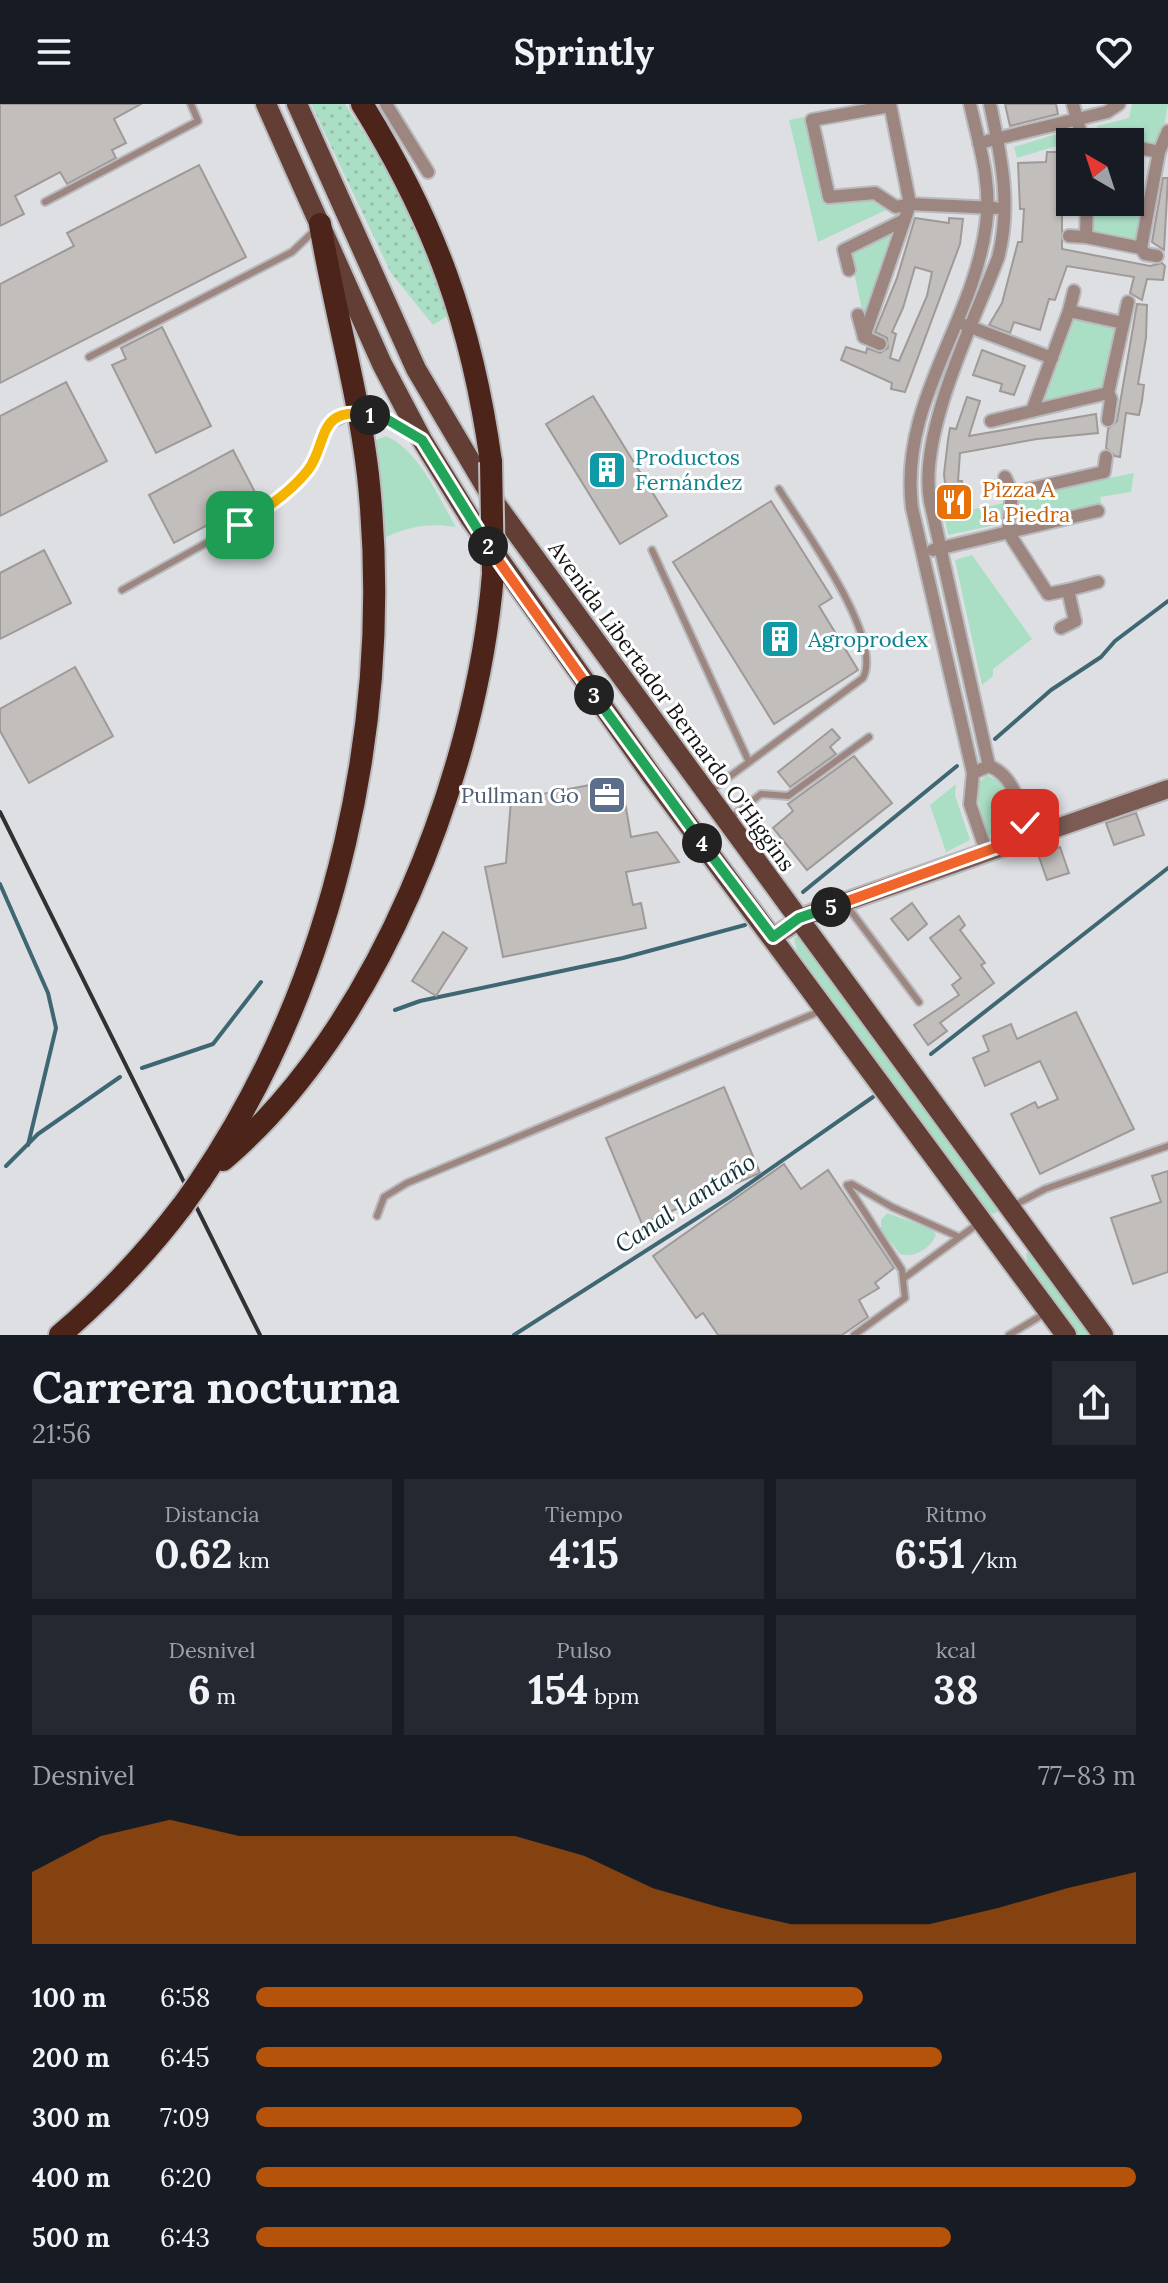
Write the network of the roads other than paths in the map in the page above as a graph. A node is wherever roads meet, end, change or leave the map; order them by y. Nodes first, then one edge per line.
1 (191, 104) edge
2 (266, 104) edge
3 (297, 104) edge
4 (362, 104) edge
5 (386, 104) edge
6 (970, 104) edge
7 (990, 104) edge
8 (1073, 104) edge
9 (1119, 104) edge
10 (890, 105) edge
11 (1076, 119) junction
12 (1079, 128) edge
13 (1168, 131) edge
14 (997, 138) junction
15 (979, 143) junction
16 (1144, 149) edge
17 (1159, 152) junction
18 (428, 172) dead end
19 (45, 202) dead end
20 (910, 204) junction
21 (988, 208) junction
22 (1006, 208) junction
23 (1087, 216) edge
24 (904, 220) junction
25 (320, 224) junction
26 (1069, 236) dead end
27 (1086, 237) junction
28 (1141, 248) junction
29 (1157, 256) dead end
30 (849, 270) dead end
31 (1074, 291) dead end
32 (1128, 302) dead end
33 (1069, 311) junction
34 (858, 315) dead end
35 (955, 321) junction
36 (1123, 323) junction
37 (972, 328) junction
38 (864, 337) junction
39 (880, 344) dead end
40 (89, 357) dead end
41 (1052, 358) junction
42 (1108, 393) junction
43 (1032, 411) junction
44 (359, 413) junction
45 (1108, 420) dead end
46 (991, 421) dead end
47 (422, 440) junction
48 (1106, 457) dead end
49 (1005, 477) dead end
50 (779, 489) dead end
51 (1012, 493) junction
52 (1098, 511) dead end
53 (1008, 532) junction
54 (940, 548) junction
55 (652, 550) dead end
56 (922, 553) junction
57 (1098, 582) dead end
58 (122, 590) dead end
59 (1068, 590) junction
60 (1061, 628) dead end
61 (869, 737) dead end
62 (749, 762) junction
63 (989, 766) junction
64 (973, 773) junction
65 (1168, 789) edge
66 (707, 793) junction
67 (727, 820) junction
68 (1030, 836) junction
69 (986, 851) junction
70 (844, 902) junction
71 (799, 918) junction
72 (773, 937) junction
73 (919, 1002) dead end
74 (826, 1009) junction
75 (1168, 1146) edge
76 (203, 1177) junction
77 (1019, 1214) junction
78 (377, 1216) dead end
79 (982, 1221) junction
80 (959, 1237) junction
81 (997, 1242) junction
82 (904, 1278) junction
83 (1048, 1311) junction
84 (60, 1335) edge
85 (854, 1335) edge
86 (1009, 1335) edge
87 (1066, 1335) edge
88 (1103, 1335) edge

1 - 19 lane
2 - 25 main road
3 - 66 main road, Avenida Libertador Bernardo O'Higgins
4 - 76 highway, bridge
5 - 18 street
6 - 15 street
7 - 14 street
8 - 11 street
9 - 11 street
10 - 20 street
10 - 20 street
11 - 12 street
11 - 14 street
13 - 17 street
14 - 15 street
14 - 22 street
15 - 21 street
16 - 17 street
17 - 28 street
20 - 21 street
20 - 24 street
21 - 22 street
21 - 35 street
22 - 37 street
23 - 27 street
24 - 30 street
24 - 38 street
25 - 40 lane
25 - 44 highway
25 - 47 main road
26 - 27 street
27 - 28 street
28 - 29 street
31 - 33 street
32 - 36 street
33 - 36 street
33 - 41 street
34 - 38 street
35 - 37 street
35 - 56 street
36 - 42 street
37 - 41 street
37 - 54 street
38 - 39 street
41 - 43 street
42 - 43 street
42 - 45 street
43 - 46 street
44 - 47 lane
44 - 58 lane
44 - 76 highway
47 - 72 main road
48 - 51 street
49 - 51 street
50 - 62 lane
51 - 53 street
52 - 53 street
53 - 54 street
53 - 59 street
54 - 56 street
54 - 63 street
55 - 62 lane
56 - 64 street
57 - 59 street
59 - 60 street
61 - 67 lane
62 - 66 lane
63 - 64 street
63 - 68 street
64 - 69 street
65 - 68 main road
66 - 67 main road, Avenida Libertador Bernardo O'Higgins
67 - 71 main road, Avenida Libertador Bernardo O'Higgins
68 - 69 main road
69 - 70 main road
70 - 71 main road
70 - 73 lane
71 - 72 main road
71 - 77 main road, Avenida Libertador Bernardo O'Higgins
72 - 74 main road
74 - 78 lane
74 - 79 main road
75 - 77 lane
76 - 84 highway, bridge
77 - 81 main road
77 - 88 main road, Avenida Libertador Bernardo O'Higgins
79 - 80 lane
79 - 81 main road
80 - 82 lane
80 - 82 lane
81 - 83 main road
82 - 85 lane
83 - 86 lane
83 - 87 main road

